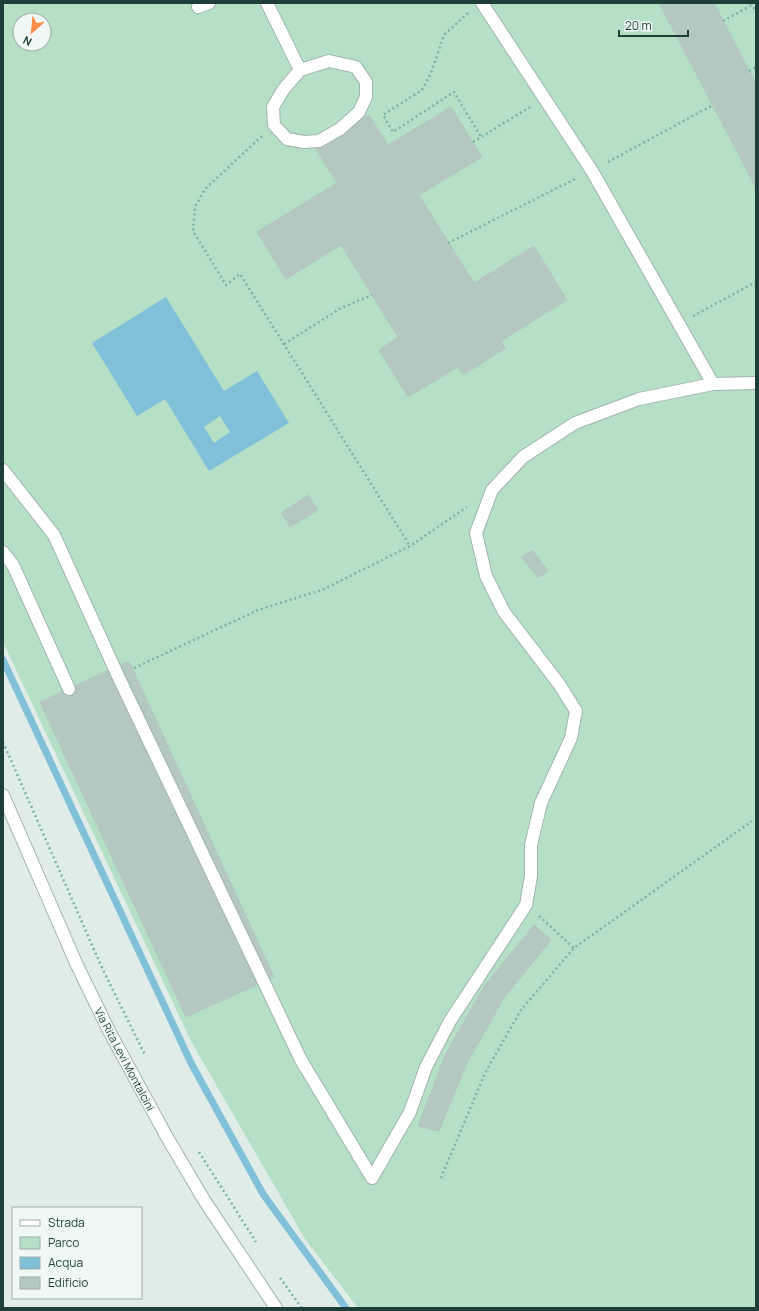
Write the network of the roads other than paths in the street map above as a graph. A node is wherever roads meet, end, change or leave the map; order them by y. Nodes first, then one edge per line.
1 (268, 3) edge
2 (482, 3) edge
3 (300, 70) junction
4 (756, 383) edge
5 (713, 384) junction
6 (3, 470) edge
7 (3, 552) edge
8 (69, 690) dead end
9 (3, 795) edge
10 (276, 1308) edge

1 - 3 street
2 - 5 street
3 - 3 street
4 - 5 street
5 - 6 street
7 - 8 street
9 - 10 street, Via Rita Levi Montalcini

